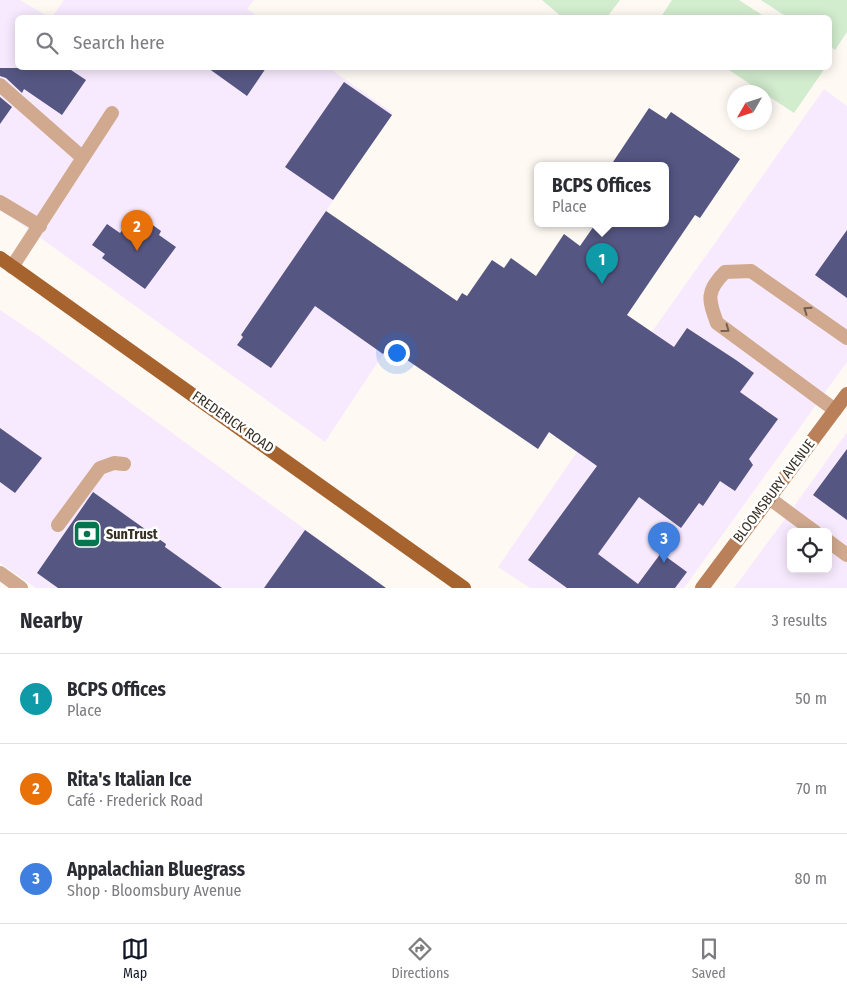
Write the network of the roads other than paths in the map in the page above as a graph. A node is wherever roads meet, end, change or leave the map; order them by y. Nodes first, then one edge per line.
1 (0, 85) edge
2 (112, 113) dead end
3 (83, 158) junction
4 (0, 202) edge
5 (40, 226) junction
6 (0, 258) edge
7 (12, 267) junction
8 (847, 338) edge
9 (847, 394) edge
10 (835, 410) junction
11 (124, 464) dead end
12 (769, 498) junction
13 (58, 525) dead end
14 (810, 528) edge
15 (832, 544) edge
16 (847, 555) edge
17 (0, 573) edge
18 (21, 588) edge
19 (464, 588) edge
20 (702, 588) edge

1 - 3 lane
2 - 3 lane
3 - 5 lane
4 - 5 lane
5 - 7 lane
6 - 7 main road, FREDERICK ROAD
7 - 19 main road, FREDERICK ROAD
8 -> 10 lane
9 - 10 main road, BLOOMSBURY AVENUE
10 - 12 main road, BLOOMSBURY AVENUE
11 - 13 lane
12 - 14 lane
12 - 20 main road, BLOOMSBURY AVENUE
15 - 16 lane
17 - 18 lane

